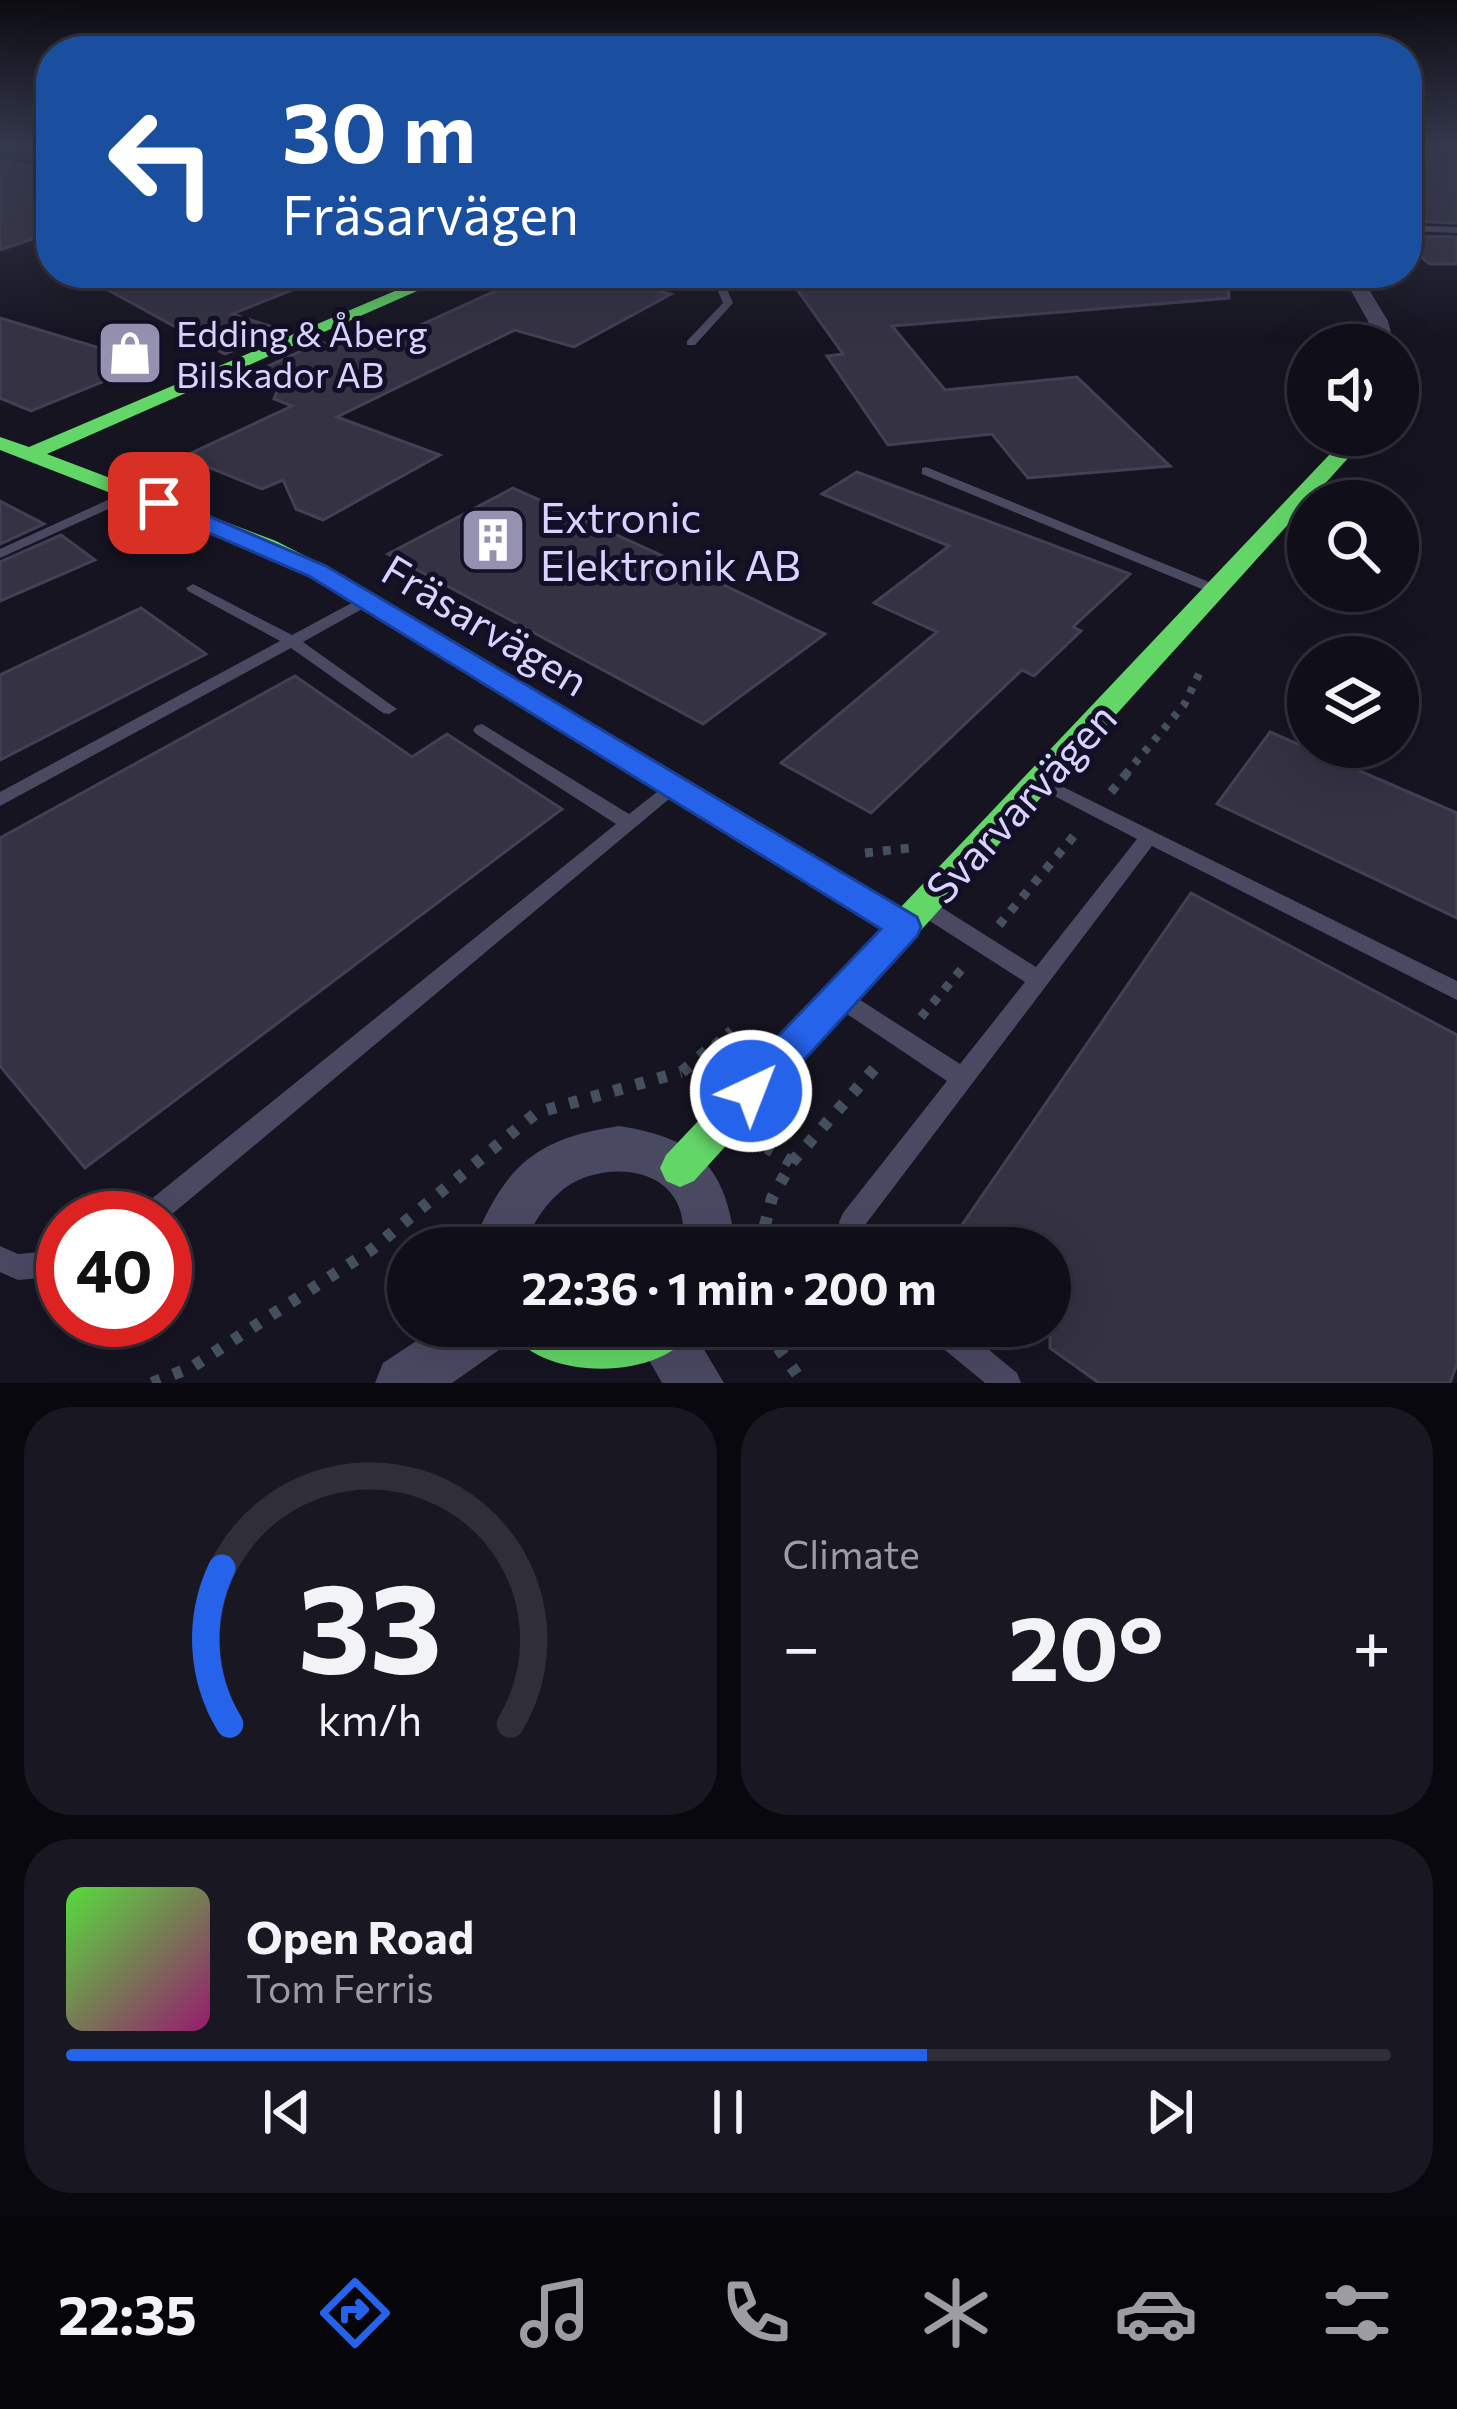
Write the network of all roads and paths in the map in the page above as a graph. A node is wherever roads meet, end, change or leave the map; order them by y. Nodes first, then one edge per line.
1 (1422, 229) edge
2 (1457, 230) edge
3 (412, 288) edge
4 (722, 288) edge
5 (1359, 288) edge
6 (1379, 324) edge
7 (691, 343) dead end
8 (10, 449) edge
9 (1340, 456) edge
10 (926, 471) dead end
11 (132, 493) junction
12 (0, 554) edge
13 (193, 588) dead end
14 (1216, 590) junction
15 (366, 601) junction
16 (291, 641) junction
17 (1204, 663) dead end
18 (389, 709) dead end
19 (482, 730) dead end
20 (1039, 781) junction
21 (674, 788) junction
22 (0, 800) edge
23 (1096, 811) junction
24 (630, 824) junction
25 (1149, 837) junction
26 (919, 848) dead end
27 (850, 854) dead end
28 (914, 917) junction
29 (982, 944) junction
30 (1039, 980) junction
31 (1457, 991) edge
32 (838, 997) junction
33 (902, 1038) junction
34 (963, 1078) junction
35 (792, 1162) dead end
36 (680, 1168) junction
37 (181, 1191) edge
38 (504, 1227) edge
39 (707, 1227) edge
40 (853, 1227) edge
41 (0, 1259) edge
42 (36, 1266) edge
43 (456, 1347) edge
44 (567, 1347) edge
45 (638, 1347) edge
46 (677, 1347) edge
47 (778, 1347) edge
48 (963, 1347) edge
49 (403, 1383) edge
50 (696, 1383) edge
51 (803, 1383) edge
52 (1007, 1383) edge

1 - 2 lane
3 - 8 street
4 - 7 lane
5 - 6 street
8 - 11 street, Fräsarvägen
9 - 14 street, Svarvarvägen
10 - 14 lane
11 - 12 lane
11 - 15 street, Fräsarvägen
13 - 16 lane
14 - 20 street, Svarvarvägen
15 - 16 lane
15 - 21 street, Fräsarvägen
16 - 18 lane
16 - 22 lane
17 - 23 path
19 - 24 lane
20 - 23 lane
20 - 28 street, Svarvarvägen
21 - 24 lane
21 - 28 street, Fräsarvägen
23 - 25 lane
23 - 29 path
24 - 37 lane
25 - 30 lane
25 - 31 lane
26 - 27 path
28 - 29 lane
28 - 32 street, Svarvarvägen
29 - 30 lane
29 - 33 path
30 - 34 lane
32 - 33 lane
32 - 36 street, Svarvarvägen
33 - 34 lane
33 - 35 path
34 - 40 lane
36 - 38 street
36 - 39 street
41 - 42 lane
43 - 49 street
44 - 45 street
46 - 50 street
47 - 51 path
48 - 52 lane

